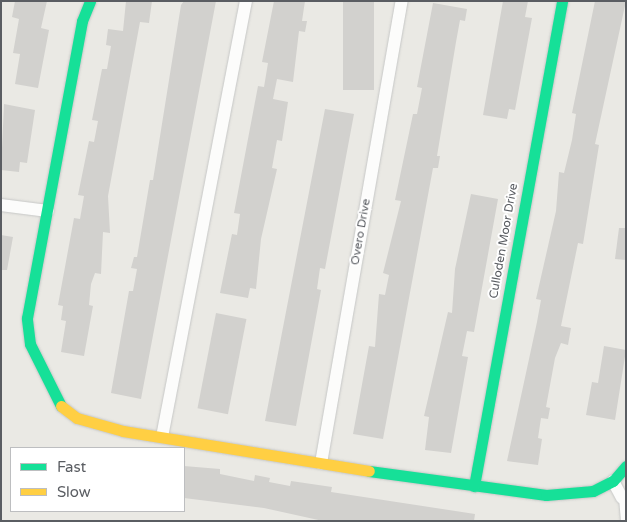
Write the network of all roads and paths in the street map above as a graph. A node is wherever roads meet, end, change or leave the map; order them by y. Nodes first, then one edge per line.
1 (90, 1) edge
2 (246, 1) edge
3 (402, 1) edge
4 (562, 1) edge
5 (1, 205) edge
6 (48, 211) junction
7 (162, 437) junction
8 (321, 463) junction
9 (626, 466) edge
10 (613, 481) junction
11 (474, 486) junction
12 (622, 498) joint
13 (624, 521) edge

1 - 6 street
2 - 7 street
3 - 8 street, Overo Drive
4 - 11 street, Culloden Moor Drive
5 - 6 street
6 - 7 street
7 - 8 street
8 - 11 street
9 - 10 street
10 - 11 street
10 - 12 street
12 - 13 lane

